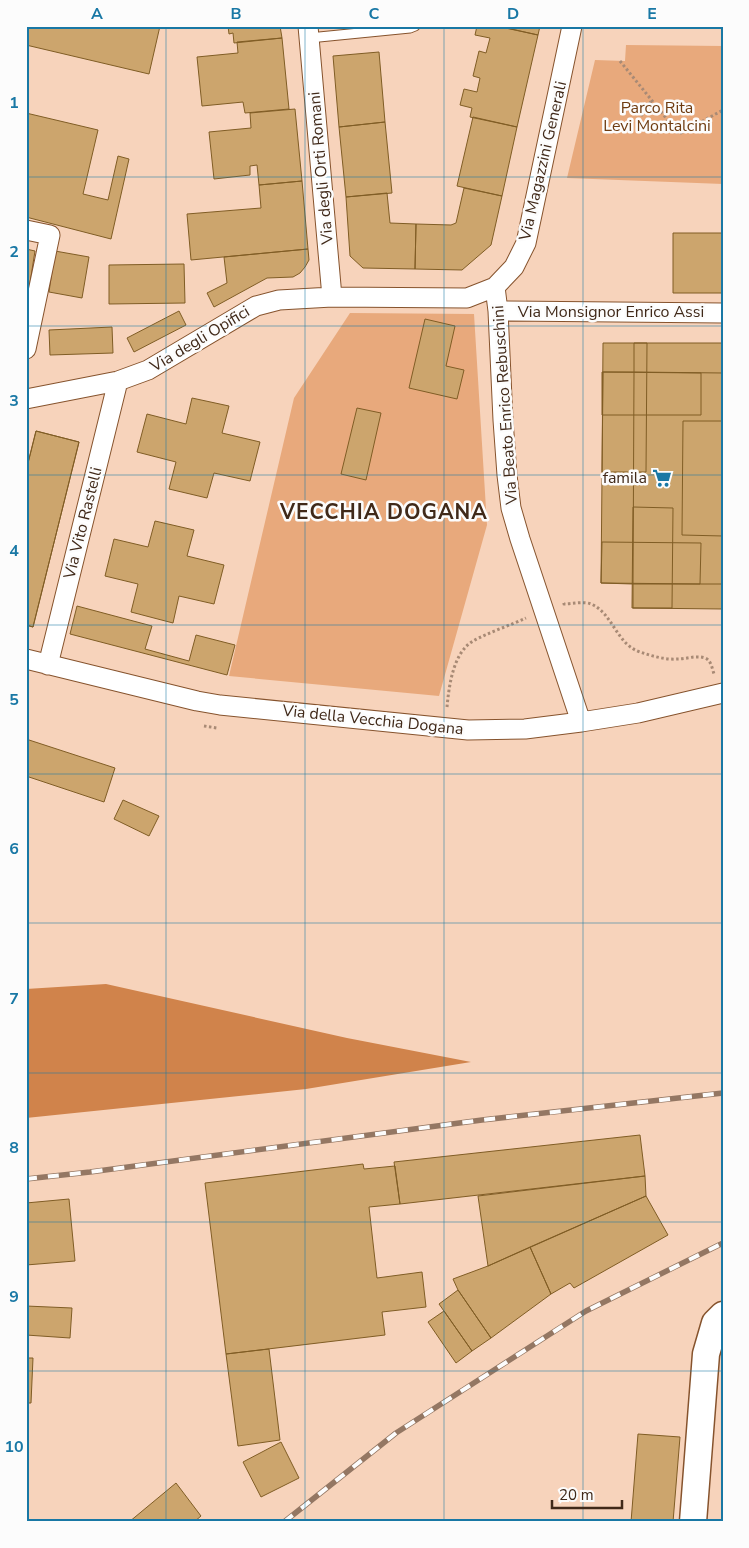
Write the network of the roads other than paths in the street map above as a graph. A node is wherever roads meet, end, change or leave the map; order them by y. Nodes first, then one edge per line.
1 (414, 26) edge
2 (572, 26) edge
3 (309, 32) edge
4 (26, 230) edge
5 (495, 287) junction
6 (332, 298) junction
7 (498, 311) junction
8 (723, 313) edge
9 (26, 349) edge
10 (118, 381) junction
11 (26, 399) edge
12 (26, 659) edge
13 (48, 665) junction
14 (722, 693) edge
15 (581, 722) junction
16 (723, 1315) edge
17 (693, 1522) edge

1 - 3 lane, Via degli Orti Romani
2 - 5 street, Via Magazzini Generali
3 - 6 street, Via degli Orti Romani
4 - 9 street
5 - 6 street, Via degli Opifici
5 - 7 street, Via Beato Enrico Rebuschini
6 - 10 street, Via degli Opifici
7 - 8 street, Via Monsignor Enrico Assi
7 - 15 street, Via Beato Enrico Rebuschini
10 - 11 street, Via degli Opifici
10 - 13 street, Via Vito Rastelli
12 - 13 street, Via della Vecchia Dogana
13 - 15 street, Via della Vecchia Dogana
14 - 15 street, Via della Vecchia Dogana
16 - 17 street

